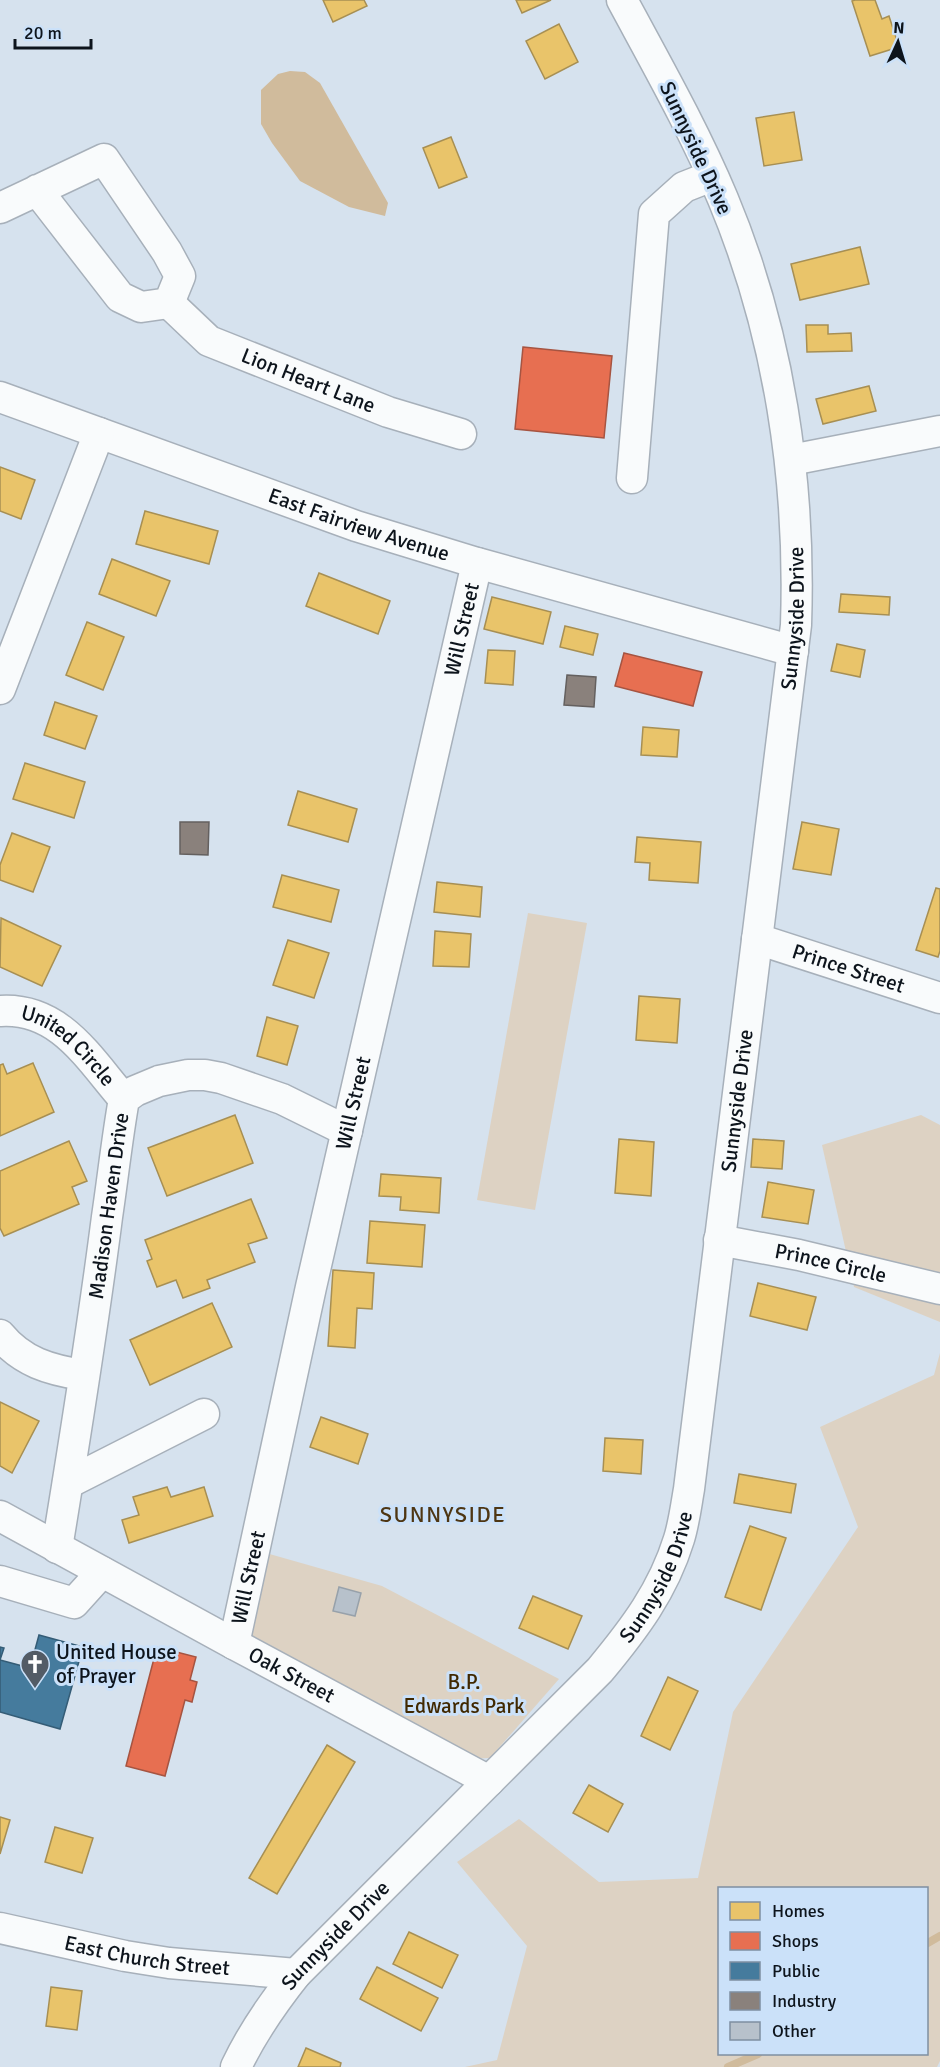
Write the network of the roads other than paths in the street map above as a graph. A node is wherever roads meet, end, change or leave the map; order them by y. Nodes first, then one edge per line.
1 (622, 0) edge
2 (712, 176) junction
3 (37, 190) junction
4 (0, 208) edge
5 (169, 303) junction
6 (0, 397) edge
7 (940, 431) edge
8 (99, 433) junction
9 (461, 434) dead end
10 (791, 460) junction
11 (632, 478) dead end
12 (477, 562) junction
13 (793, 651) junction
14 (0, 689) edge
15 (757, 939) junction
16 (940, 998) edge
17 (0, 1011) edge
18 (124, 1099) junction
19 (346, 1131) junction
20 (719, 1240) junction
21 (940, 1289) edge
22 (0, 1335) edge
23 (83, 1375) junction
24 (204, 1414) dead end
25 (68, 1483) junction
26 (0, 1516) edge
27 (57, 1548) junction
28 (102, 1572) junction
29 (0, 1581) edge
30 (234, 1644) junction
31 (489, 1781) junction
32 (0, 1928) edge
33 (296, 1974) junction
34 (236, 2067) edge

1 - 2 street, Sunnyside Drive
2 - 10 street, Sunnyside Drive
2 - 11 street
3 - 4 street
3 - 5 street
3 - 5 street
5 - 9 street, Lion Heart Lane
6 - 8 street, East Fairview Avenue
7 - 10 street
8 - 12 street, East Fairview Avenue
8 - 14 street
10 - 13 street, Sunnyside Drive
12 - 13 street, East Fairview Avenue
12 - 19 street, Will Street
13 - 15 street, Sunnyside Drive
15 - 16 street, Prince Street
15 - 20 street, Sunnyside Drive
17 - 18 street, United Circle
18 - 19 street, Madison Haven Drive
18 - 23 street, Madison Haven Drive
19 - 30 street, Will Street
20 - 21 street, Prince Circle
20 - 31 street, Sunnyside Drive
22 - 23 street
23 - 25 street, Madison Haven Drive
24 - 25 street
25 - 27 street, Madison Haven Drive
26 - 27 street, Oak Street
27 - 28 street, Oak Street
28 - 29 street
28 - 30 street, Oak Street
30 - 31 street, Oak Street
31 - 33 street, Sunnyside Drive
32 - 33 street, East Church Street
33 - 34 street, Sunnyside Drive

